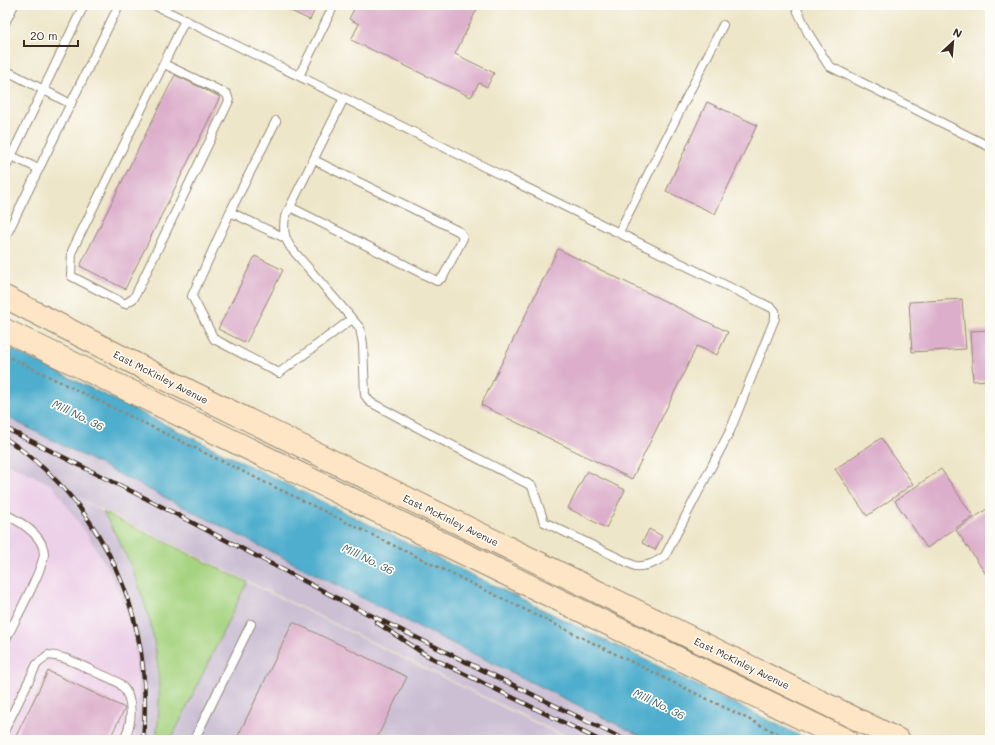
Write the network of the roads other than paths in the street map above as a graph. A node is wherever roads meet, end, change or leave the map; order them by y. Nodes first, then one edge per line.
1 (14, 5) edge
2 (84, 5) edge
3 (116, 5) edge
4 (154, 5) edge
5 (334, 5) edge
6 (795, 5) edge
7 (185, 20) junction
8 (5, 24) edge
9 (723, 25) dead end
10 (164, 64) junction
11 (5, 70) edge
12 (299, 76) junction
13 (43, 90) junction
14 (344, 98) junction
15 (71, 104) junction
16 (276, 121) dead end
17 (990, 147) edge
18 (8, 155) edge
19 (314, 160) junction
20 (5, 169) edge
21 (38, 169) junction
22 (290, 206) junction
23 (230, 212) junction
24 (619, 232) junction
25 (5, 238) edge
26 (284, 238) junction
27 (5, 297) edge
28 (352, 319) junction
29 (5, 330) edge
30 (5, 514) edge
31 (251, 624) dead end
32 (5, 641) edge
33 (5, 729) edge
34 (124, 740) edge
35 (194, 740) edge
36 (846, 740) edge
37 (899, 740) edge

1 - 8 lane
2 - 13 lane
3 - 15 lane
4 - 7 lane
5 - 12 lane
6 - 17 lane
7 - 10 lane
7 - 12 lane
9 - 24 lane
10 - 10 lane
11 - 13 lane
12 - 14 lane
13 - 15 lane
13 - 18 lane
14 - 19 lane
14 - 24 lane
15 - 21 lane
16 - 23 lane
18 - 20 lane
18 - 21 lane
19 - 22 lane
19 - 22 lane
21 - 25 lane
22 - 26 lane
23 - 26 lane
23 - 28 lane
24 - 28 lane
26 - 28 lane
27 - 37 main road, East McKinley Avenue
29 - 36 main road
30 - 32 lane
31 - 35 lane
33 - 34 lane

